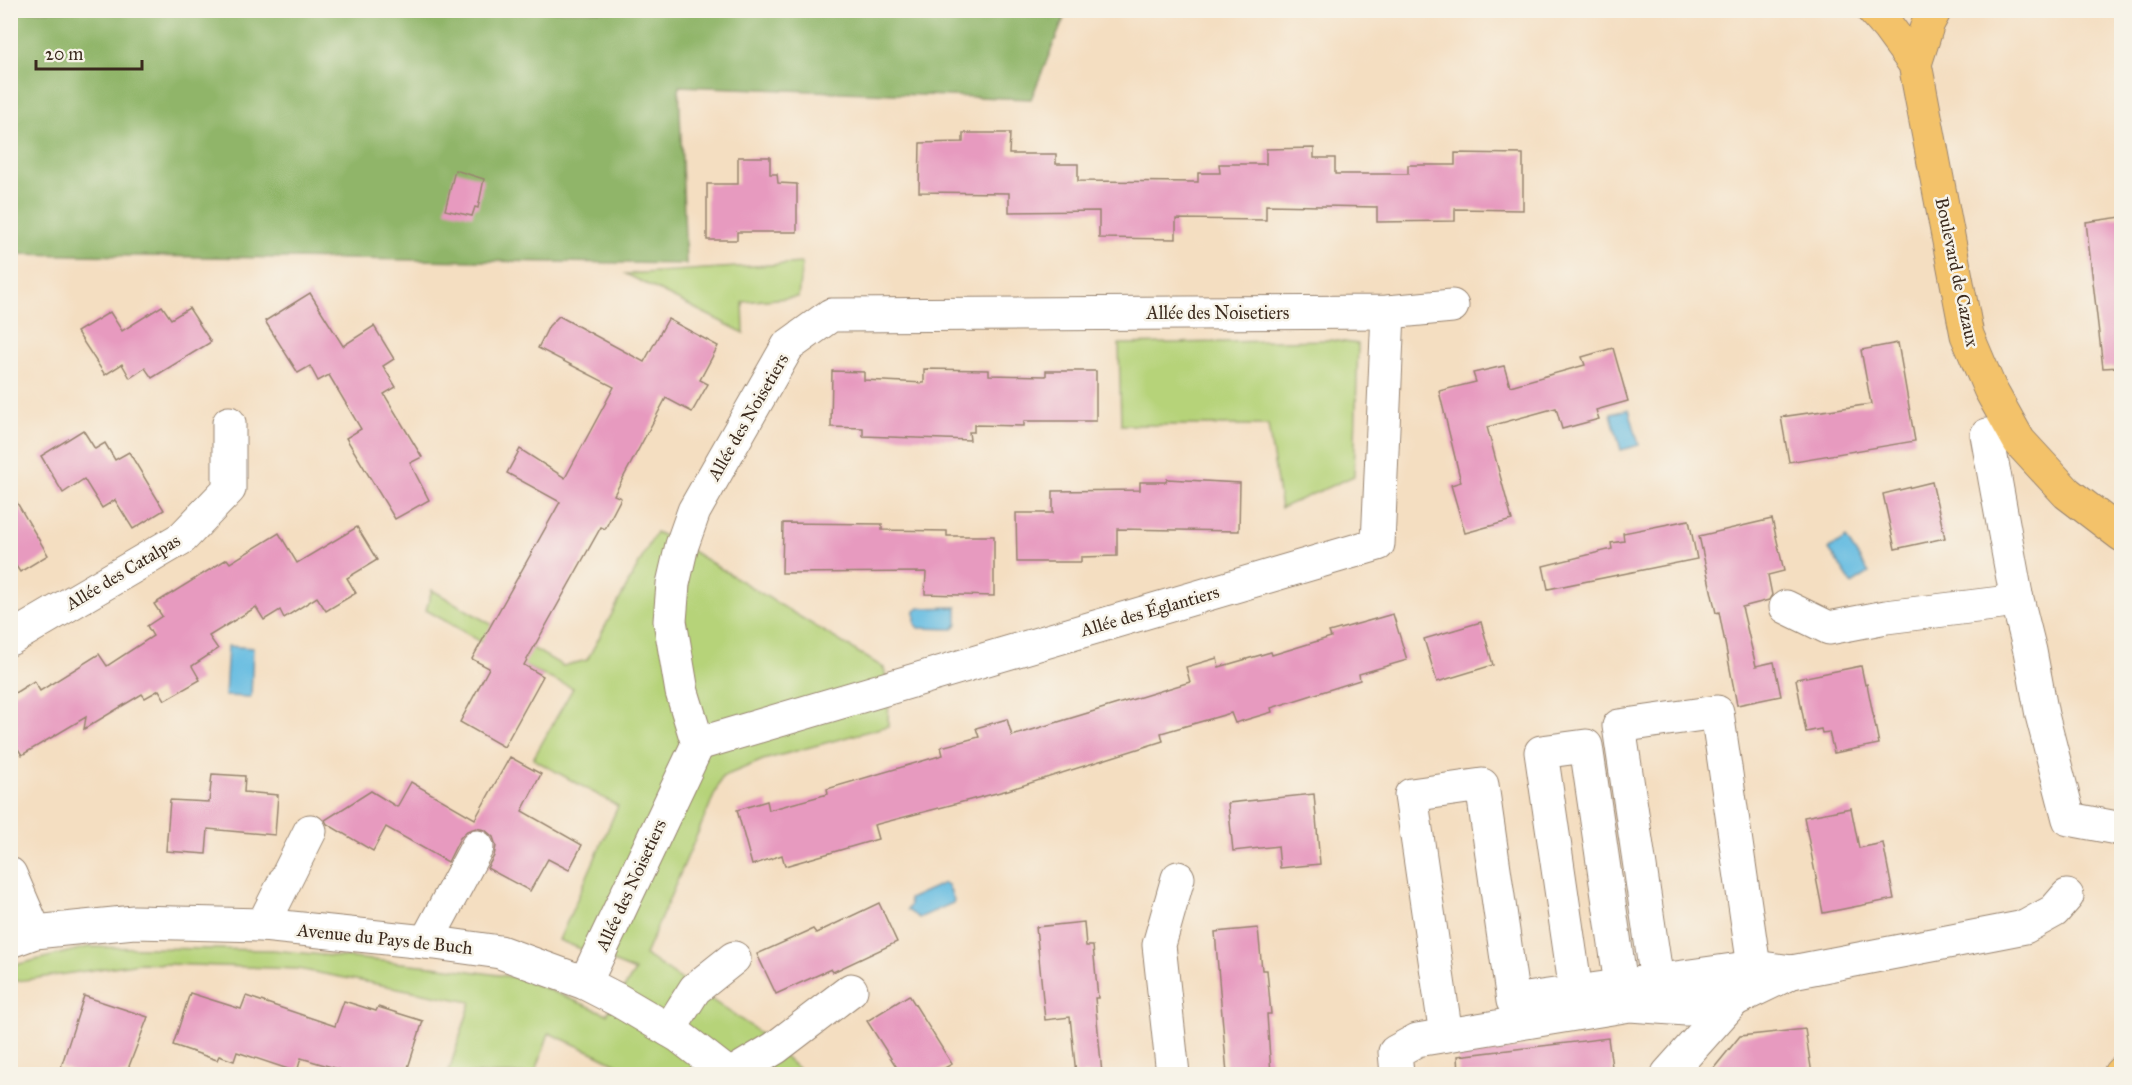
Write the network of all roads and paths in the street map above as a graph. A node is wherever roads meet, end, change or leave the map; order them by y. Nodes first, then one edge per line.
1 (1873, 10) edge
2 (1935, 10) edge
3 (1915, 64) junction
4 (1452, 306) dead end
5 (1388, 312) junction
6 (229, 423) dead end
7 (1987, 435) dead end
8 (2121, 535) edge
9 (2016, 595) junction
10 (1786, 606) dead end
11 (10, 639) edge
12 (698, 744) junction
13 (2121, 829) edge
14 (310, 831) dead end
15 (477, 847) dead end
16 (10, 874) edge
17 (1178, 878) dead end
18 (2067, 896) dead end
19 (263, 926) junction
20 (23, 936) edge
21 (426, 942) junction
22 (734, 958) dead end
23 (1754, 967) junction
24 (1792, 972) junction
25 (1657, 981) junction
26 (585, 983) junction
27 (1621, 986) junction
28 (851, 990) dead end
29 (1576, 992) junction
30 (1734, 1000) junction
31 (669, 1030) junction
32 (1446, 1035) junction
33 (730, 1074) edge
34 (1173, 1074) edge
35 (1397, 1074) edge
36 (1668, 1074) edge

1 - 3 main road, Boulevard de Cazaux
2 - 3 main road
3 - 8 main road, Boulevard de Cazaux
4 - 5 street, Allée des Noisetiers
5 - 12 street, Allée des Églantiers
5 - 12 street, Allée des Noisetiers
6 - 11 street, Allée des Catalpas
7 - 9 street
9 - 10 street
9 - 13 street
12 - 26 street, Allée des Noisetiers
14 - 19 street
15 - 21 street
16 - 20 street
17 - 34 street
18 - 24 street
19 - 20 street, Avenue du Pays de Buch
19 - 21 street, Avenue du Pays de Buch
21 - 26 street, Avenue du Pays de Buch
22 - 31 street
23 - 24 street
23 - 25 street
23 - 25 street
24 - 30 street
25 - 27 street
26 - 31 street, Avenue du Pays de Buch
27 - 29 street
27 - 29 street
28 - 33 street
29 - 32 street
30 - 32 street
30 - 36 street
31 - 33 street, Avenue du Pays de Buch
32 - 35 street

